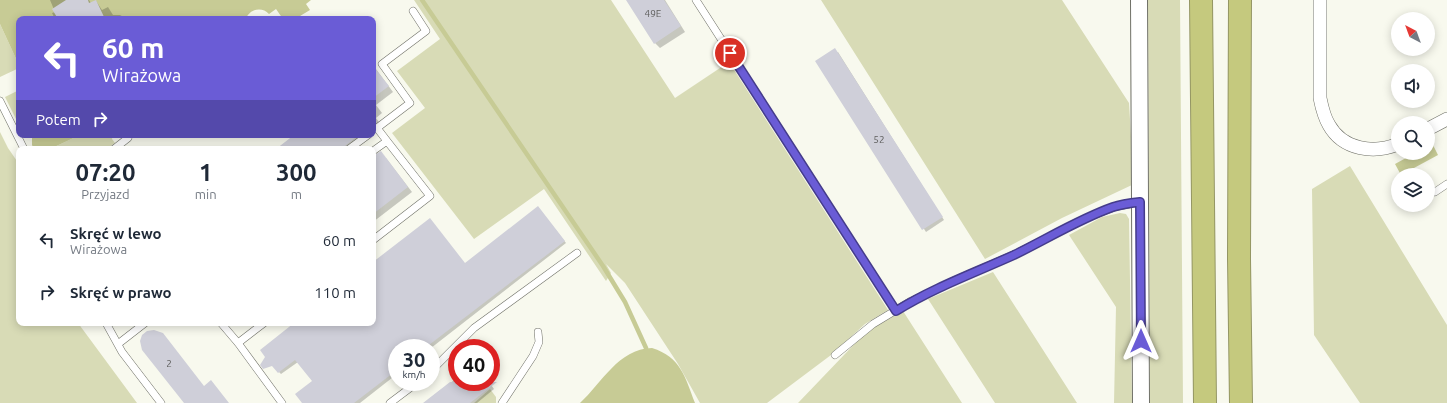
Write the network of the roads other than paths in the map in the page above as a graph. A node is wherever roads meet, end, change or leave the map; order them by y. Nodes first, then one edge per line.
1 (696, 0) edge
2 (1139, 0) edge
3 (1201, 0) edge
4 (1240, 0) edge
5 (1320, 0) edge
6 (412, 11) dead end
7 (0, 101) edge
8 (1447, 119) edge
9 (1435, 125) edge
10 (376, 128) edge
11 (376, 130) edge
12 (16, 133) edge
13 (128, 138) dead end
14 (364, 138) edge
15 (387, 141) junction
16 (118, 146) edge
17 (353, 146) edge
18 (1391, 146) edge
19 (376, 149) edge
20 (1447, 184) edge
21 (1435, 191) edge
22 (1140, 202) junction
23 (376, 238) edge
24 (577, 253) dead end
25 (896, 311) junction
26 (108, 326) edge
27 (142, 326) edge
28 (224, 326) edge
29 (260, 326) edge
30 (538, 332) dead end
31 (238, 343) junction
32 (118, 344) junction
33 (835, 355) dead end
34 (440, 362) edge
35 (406, 391) edge
36 (161, 403) edge
37 (282, 403) edge
38 (390, 403) edge
39 (502, 403) edge
40 (1141, 403) edge
41 (1205, 403) edge
42 (1240, 403) edge

1 - 25 lane
2 - 22 street
3 - 41 highway
4 - 42 highway
5 - 18 street
6 - 10 lane
7 - 12 lane
8 - 9 street
11 - 15 lane
13 - 16 lane
14 - 17 lane
15 - 19 lane
15 - 23 lane
20 - 21 lane
22 - 25 lane
22 - 40 street
24 - 34 lane
25 - 33 lane
26 - 32 lane
27 - 32 lane
28 - 31 lane
29 - 31 lane
30 - 39 lane
31 - 37 lane
32 - 36 lane
35 - 38 lane

